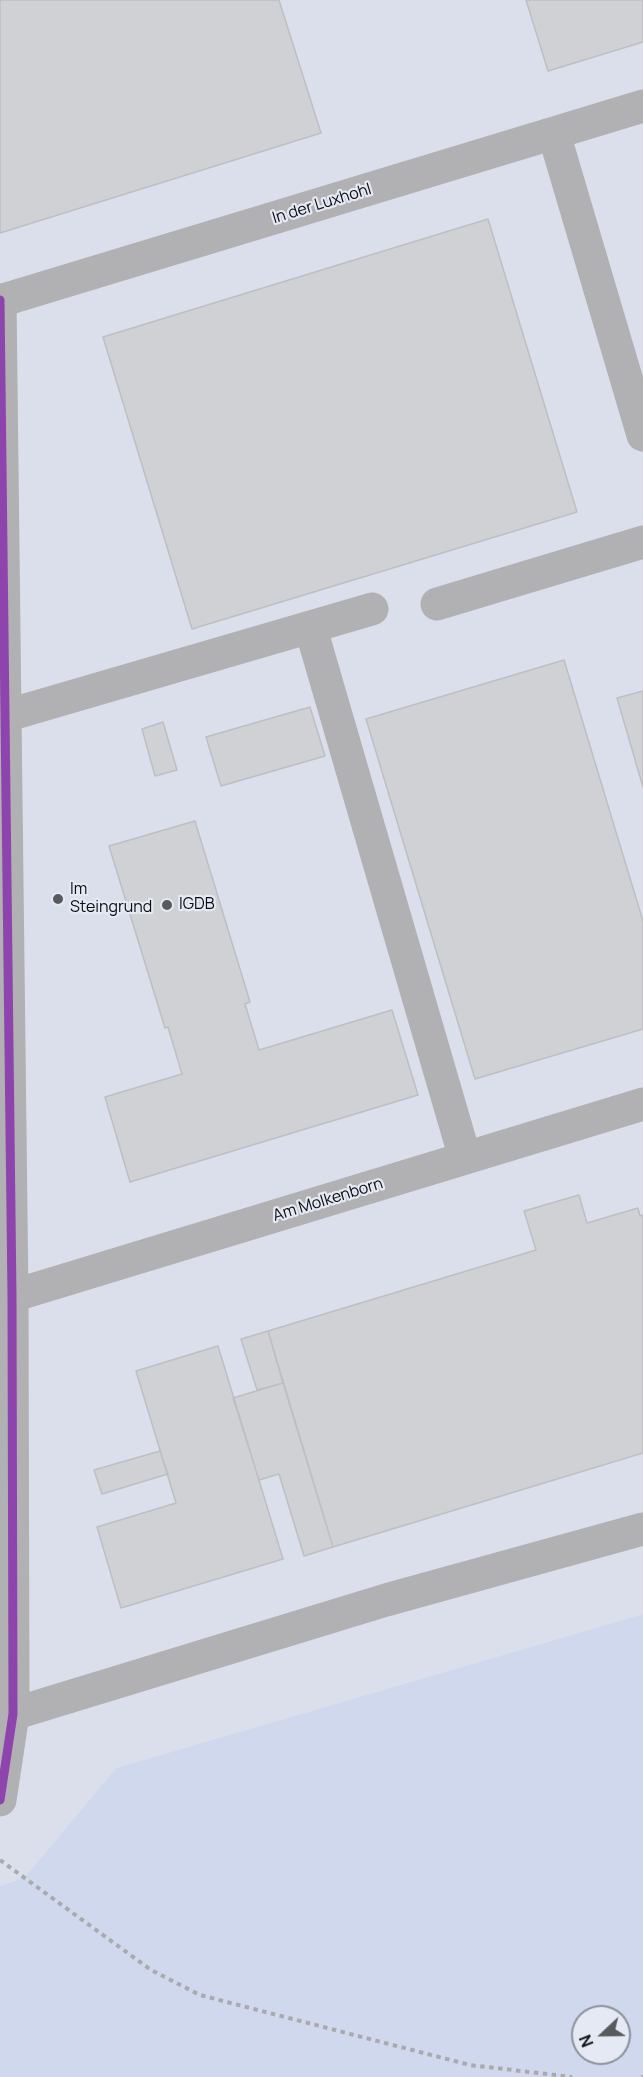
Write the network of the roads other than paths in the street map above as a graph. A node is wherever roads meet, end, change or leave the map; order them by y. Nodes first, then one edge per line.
1 (643, 106) edge
2 (554, 134) junction
3 (0, 301) edge
4 (643, 435) edge
5 (643, 542) edge
6 (437, 604) dead end
7 (372, 609) dead end
8 (311, 629) junction
9 (5, 716) junction
10 (3, 799) edge
11 (643, 1104) edge
12 (465, 1158) junction
13 (6, 1228) edge
14 (12, 1296) junction
15 (643, 1529) edge
16 (14, 1714) junction
17 (0, 1800) edge

1 - 2 street, In der Luxhohl
2 - 3 street, In der Luxhohl
2 - 4 street
3 - 9 street
5 - 6 street
7 - 8 street
8 - 9 street
8 - 12 street
9 - 10 street
10 - 13 street
11 - 12 street, Am Molkenborn
12 - 14 street, Am Molkenborn
13 - 14 street
14 - 16 street
15 - 16 street
16 - 17 street

